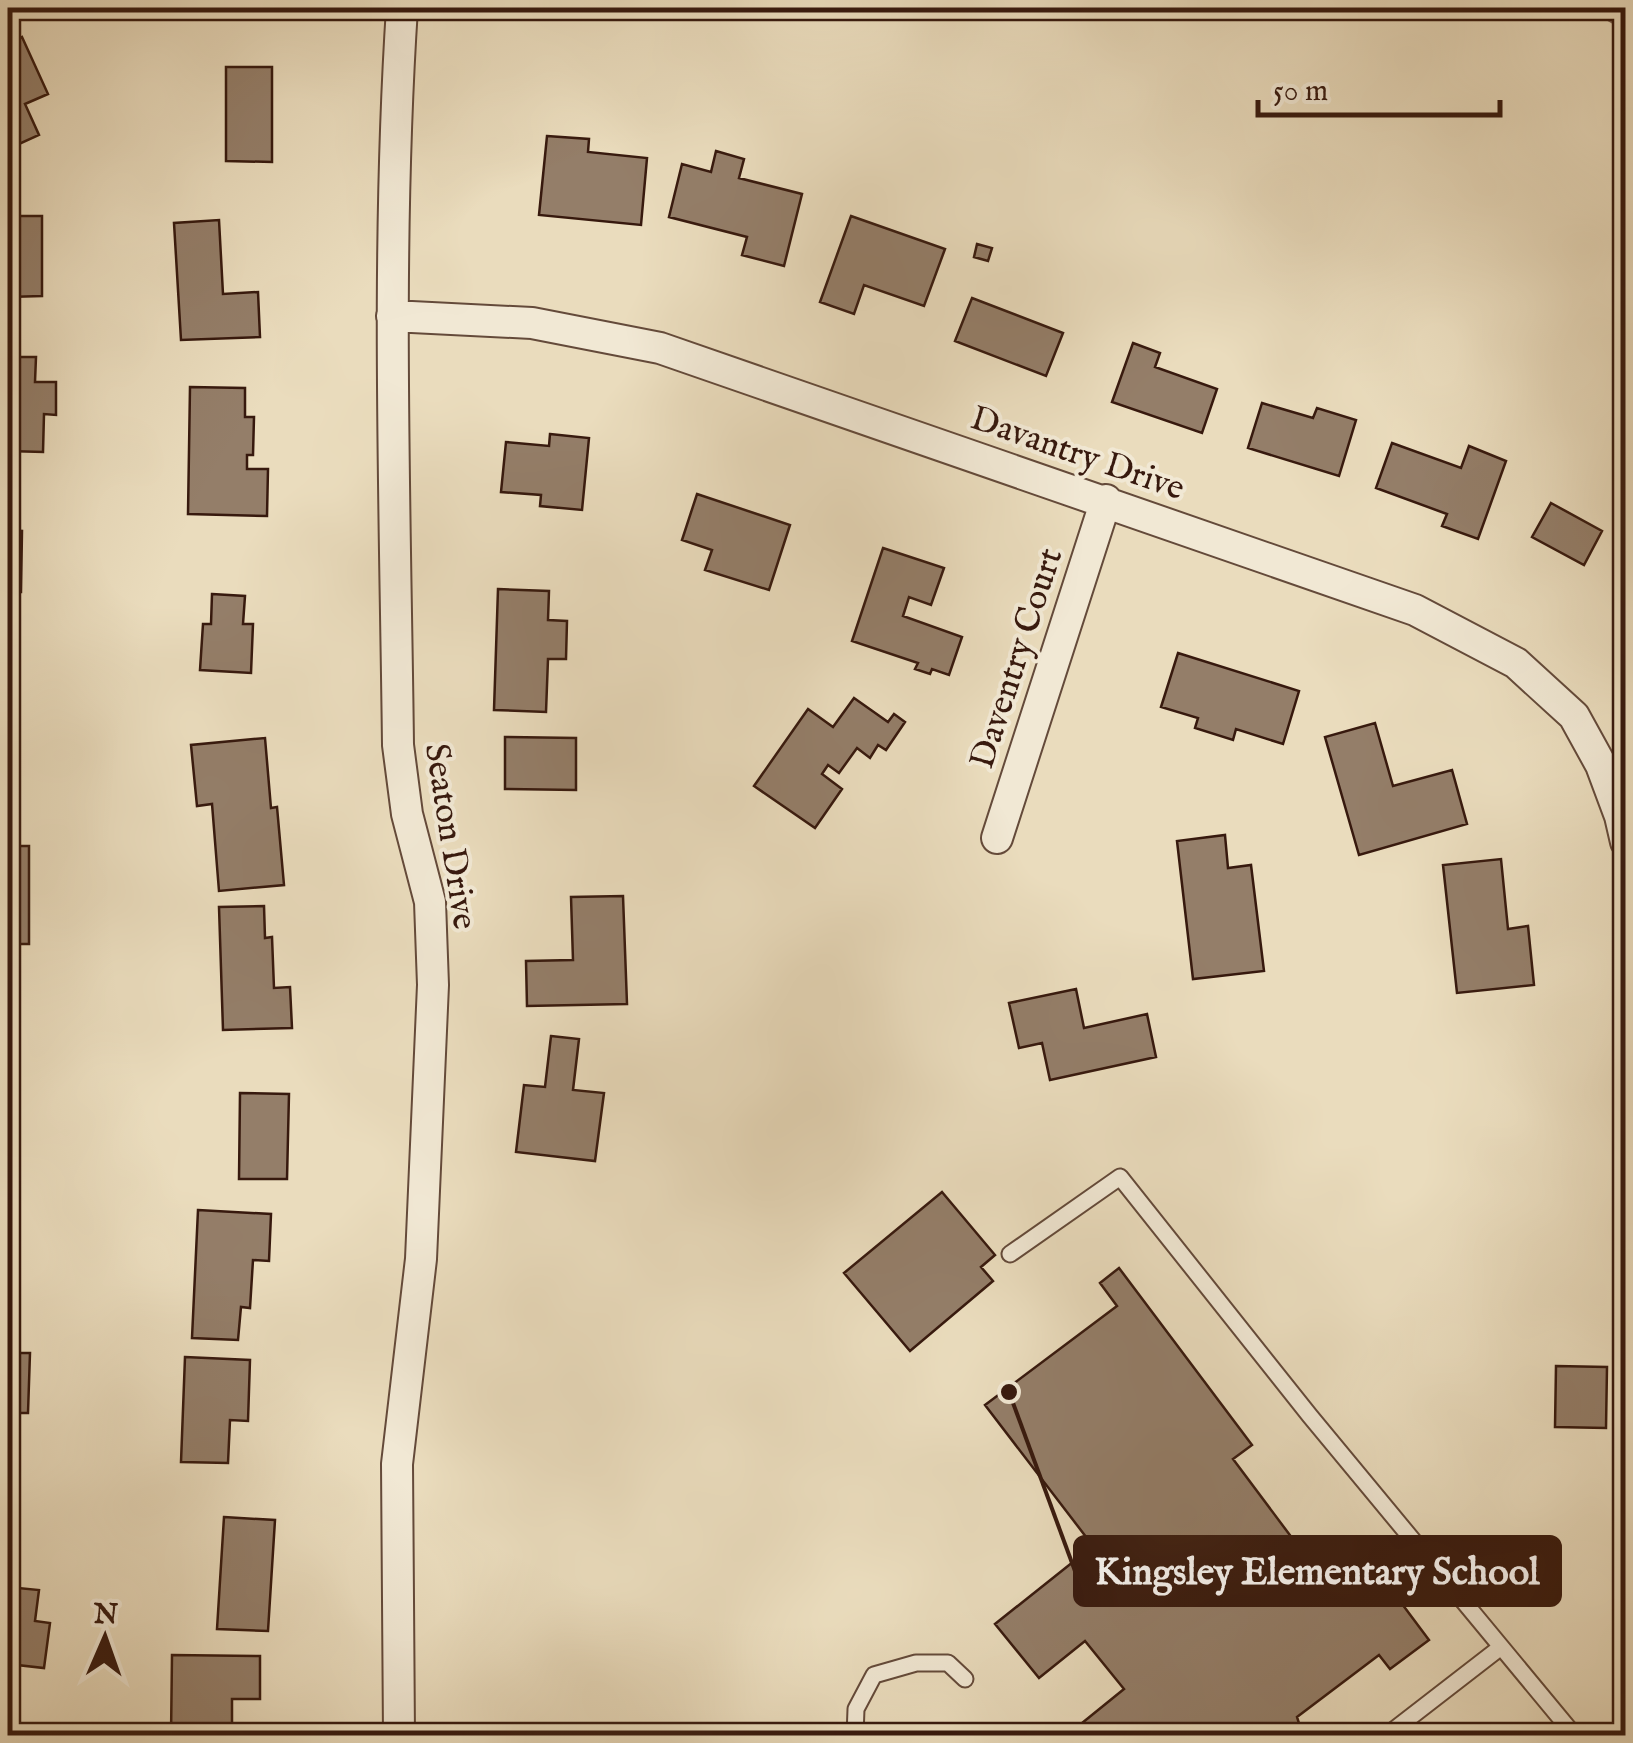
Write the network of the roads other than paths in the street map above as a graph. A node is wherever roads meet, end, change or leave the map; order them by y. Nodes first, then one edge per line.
1 (402, 8) edge
2 (392, 316) junction
3 (1106, 500) junction
4 (997, 838) dead end
5 (1626, 842) edge
6 (1010, 1254) dead end
7 (1502, 1647) junction
8 (965, 1679) dead end
9 (399, 1736) edge
10 (855, 1736) edge
11 (1386, 1736) edge
12 (1575, 1736) edge

1 - 2 street, Seaton Drive
2 - 3 street, Davantry Drive
2 - 9 street, Seaton Drive
3 - 4 street, Daventry Court
3 - 5 street, Davantry Drive
6 - 7 lane
7 - 11 lane
7 - 12 lane
8 - 10 lane

